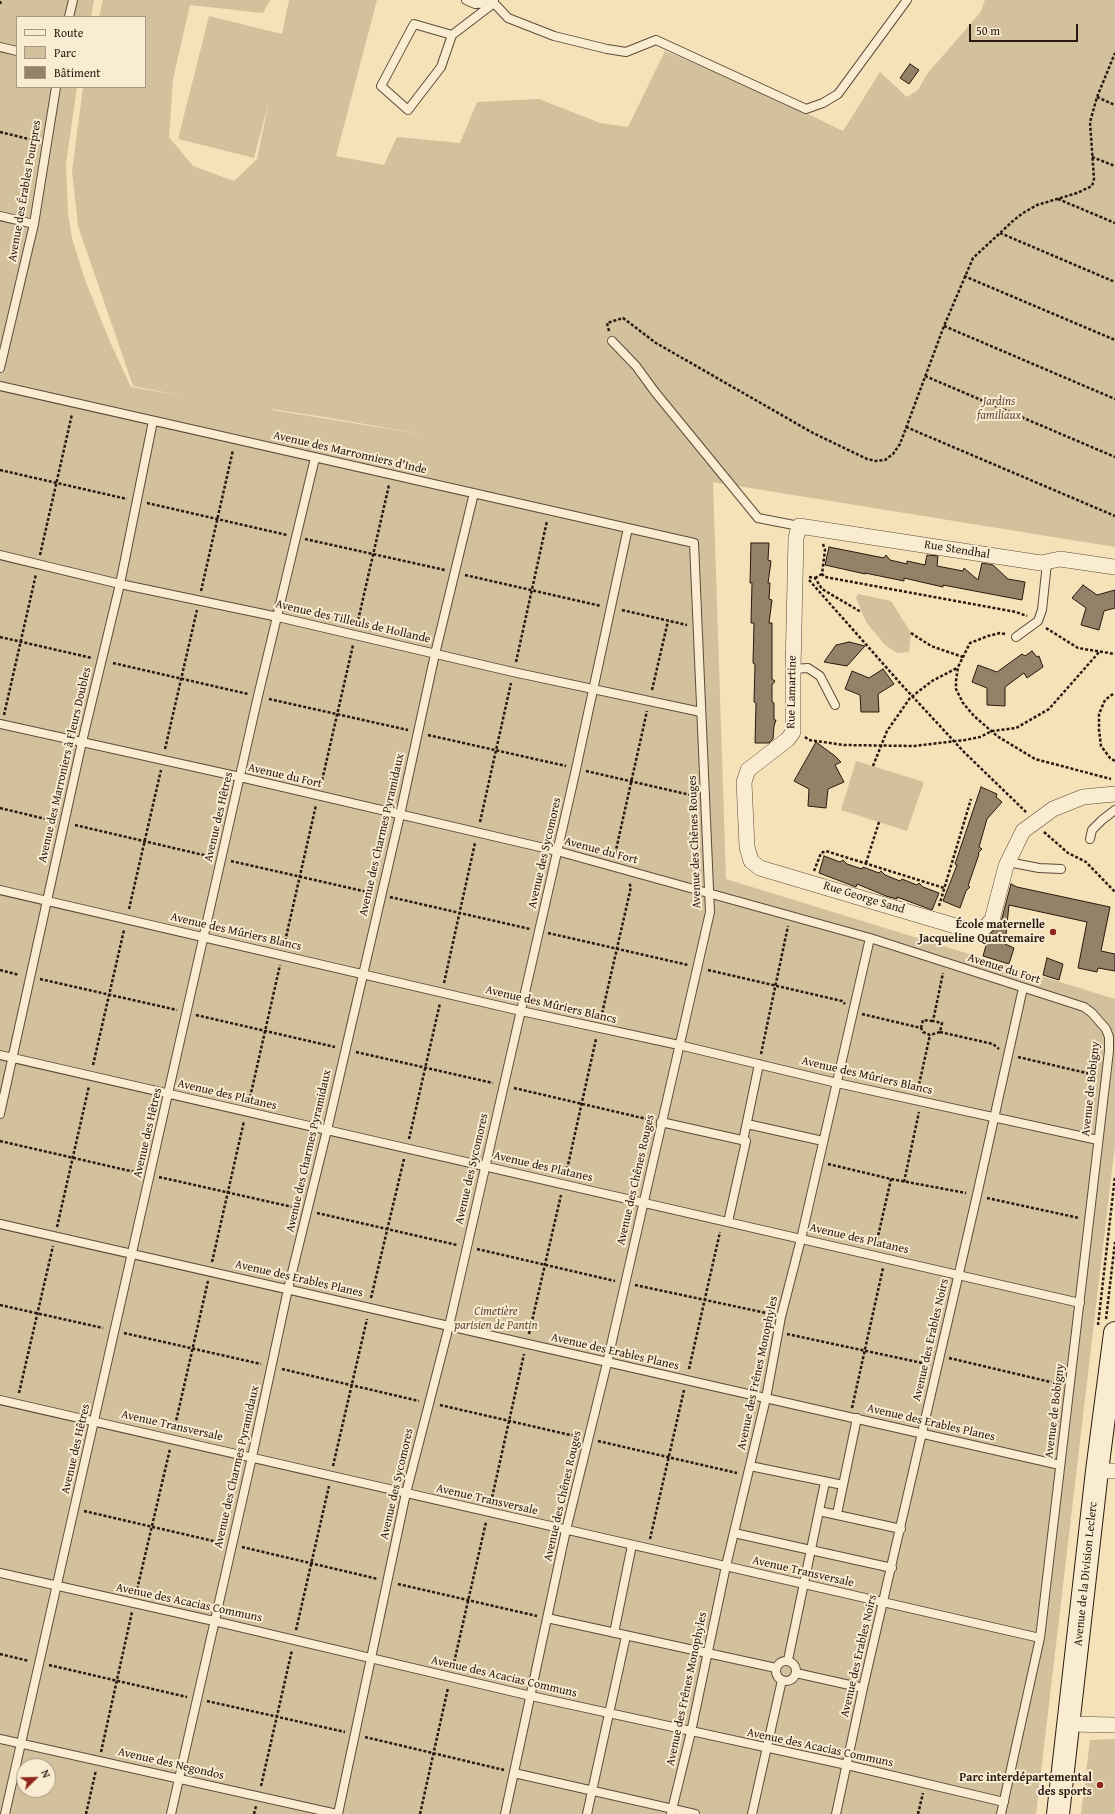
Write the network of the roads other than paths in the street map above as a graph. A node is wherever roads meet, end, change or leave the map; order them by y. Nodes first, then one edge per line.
1 (73, 0) edge
2 (466, 0) edge
3 (907, 0) edge
4 (494, 2) edge
5 (70, 16) edge
6 (452, 35) junction
7 (0, 47) edge
8 (16, 51) edge
9 (56, 88) edge
10 (0, 216) edge
11 (34, 224) junction
12 (612, 341) road end
13 (0, 368) edge
14 (0, 386) edge
15 (153, 421) junction
16 (315, 458) junction
17 (474, 494) junction
18 (628, 528) junction
19 (798, 532) junction
20 (694, 543) joint
21 (0, 556) edge
22 (1047, 563) junction
23 (1115, 567) edge
24 (120, 584) junction
25 (278, 617) junction
26 (1016, 637) road end
27 (435, 654) junction
28 (793, 669) junction
29 (594, 689) junction
30 (835, 705) dead end
31 (701, 712) junction
32 (0, 724) edge
33 (82, 742) junction
34 (240, 777) junction
35 (1115, 794) edge
36 (1115, 810) edge
37 (400, 815) junction
38 (1090, 839) dead end
39 (557, 851) junction
40 (750, 861) joint
41 (1008, 862) junction
42 (1061, 869) dead end
43 (0, 890) edge
44 (710, 893) junction
45 (47, 900) junction
46 (204, 937) junction
47 (870, 938) junction
48 (362, 973) junction
49 (1023, 988) junction
50 (521, 1011) junction
51 (1092, 1013) joint
52 (679, 1045) junction
53 (0, 1055) edge
54 (13, 1058) junction
55 (758, 1064) junction
56 (836, 1083) junction
57 (169, 1094) junction
58 (0, 1114) edge
59 (995, 1117) junction
60 (661, 1122) junction
61 (746, 1124) junction
62 (327, 1130) junction
63 (1098, 1140) junction
64 (743, 1141) junction
65 (823, 1141) junction
66 (485, 1166) junction
67 (643, 1202) junction
68 (728, 1222) junction
69 (0, 1224) edge
70 (801, 1239) junction
71 (132, 1252) junction
72 (959, 1275) junction
73 (288, 1289) junction
74 (1080, 1303) junction
75 (449, 1326) junction
76 (1115, 1333) edge
77 (607, 1363) junction
78 (766, 1398) junction
79 (0, 1400) edge
80 (854, 1418) junction
81 (95, 1421) junction
82 (922, 1433) junction
83 (252, 1457) junction
84 (1060, 1465) junction
85 (750, 1466) junction
86 (1106, 1471) edge
87 (825, 1482) junction
88 (843, 1485) junction
89 (406, 1493) junction
90 (819, 1511) junction
91 (837, 1514) junction
92 (901, 1529) junction
93 (566, 1530) junction
94 (734, 1533) junction
95 (632, 1545) junction
96 (811, 1550) junction
97 (726, 1566) junction
98 (892, 1568) junction
99 (0, 1573) edge
100 (804, 1585) junction
101 (56, 1587) junction
102 (884, 1602) junction
103 (547, 1618) junction
104 (214, 1621) junction
105 (614, 1633) junction
106 (626, 1636) junction
107 (1040, 1638) junction
108 (707, 1654) junction
109 (371, 1657) junction
110 (788, 1660) junction
111 (776, 1668) junction
112 (796, 1673) junction
113 (782, 1680) junction
114 (863, 1688) junction
115 (531, 1696) junction
116 (610, 1714) junction
117 (1069, 1724) junction
118 (1115, 1725) edge
119 (691, 1732) junction
120 (0, 1738) edge
121 (20, 1744) junction
122 (767, 1748) junction
123 (847, 1765) junction
124 (514, 1773) junction
125 (180, 1778) junction
126 (592, 1791) junction
127 (1004, 1802) junction
128 (672, 1811) edge
129 (5, 1814) edge
130 (171, 1814) edge
131 (338, 1814) edge
132 (505, 1814) edge
133 (587, 1814) edge
134 (695, 1814) edge
135 (752, 1814) edge
136 (836, 1814) edge
137 (1001, 1814) edge
138 (1058, 1814) edge

1 - 5 lane
2 - 4 lane
3 - 4 lane
4 - 6 lane
6 - 6 lane
7 - 8 lane
9 - 11 lane, Avenue des Érables Pourpres
10 - 11 lane
11 - 13 lane, Avenue des Érables Pourpres
12 - 19 lane
14 - 15 lane, Avenue des Marronniers d'Inde
15 - 16 lane, Avenue des Marronniers d'Inde
15 - 24 lane, Avenue des Marroniers à Fleurs Doubles
16 - 17 lane, Avenue des Marronniers d'Inde
16 - 25 lane, Avenue des Hêtres
17 - 18 lane, Avenue des Marronniers d'Inde
17 - 27 lane, Avenue des Charmes Pyramidaux
18 - 20 lane, Avenue des Marronniers d'Inde
18 - 29 lane, Avenue des Sycomores
19 - 22 street, Rue Stendhal
19 - 28 street, Rue Lamartine
20 - 31 lane, Avenue des Chênes Rouges
21 - 24 lane, Avenue des Tilleuls de Hollande
22 - 23 street, Rue Stendhal
22 - 26 lane
24 - 25 lane, Avenue des Tilleuls de Hollande
24 - 33 lane, Avenue des Marroniers à Fleurs Doubles
25 - 27 lane, Avenue des Tilleuls de Hollande
25 - 34 lane, Avenue des Hêtres
27 - 29 lane, Avenue des Tilleuls de Hollande
27 - 37 lane, Avenue des Charmes Pyramidaux
28 - 30 lane
28 - 40 street, Rue Lamartine
29 - 31 lane, Avenue des Tilleuls de Hollande
29 - 39 lane, Avenue des Sycomores
31 - 44 lane, Avenue des Chênes Rouges
32 - 33 lane, Avenue du Fort
33 - 34 lane, Avenue du Fort
33 - 45 lane, Avenue des Marroniers à Fleurs Doubles
34 - 37 lane, Avenue du Fort
34 - 46 lane, Avenue des Hêtres
35 - 41 street
36 - 38 lane
37 - 39 lane, Avenue du Fort
37 - 48 lane, Avenue des Charmes Pyramidaux
39 - 44 lane, Avenue du Fort
39 - 50 lane, Avenue des Sycomores
40 - 41 street, Rue George Sand
41 - 42 lane
43 - 45 lane, Avenue des Mûriers Blancs
44 - 47 lane, Avenue du Fort
44 - 52 lane, Avenue des Chênes Rouges
45 - 46 lane, Avenue des Mûriers Blancs
45 - 54 lane, Avenue des Marroniers à Fleurs Doubles
46 - 48 lane, Avenue des Mûriers Blancs
46 - 57 lane, Avenue des Hêtres
47 - 49 lane, Avenue du Fort
47 - 56 lane, Avenue des Frênes Monophyles
48 - 50 lane, Avenue des Mûriers Blancs
48 - 62 lane, Avenue des Charmes Pyramidaux
49 - 51 lane, Avenue du Fort
49 - 59 lane, Avenue des Erables Noirs
50 - 52 lane, Avenue des Mûriers Blancs
50 - 66 lane, Avenue des Sycomores
51 - 63 lane, Avenue de Bobigny
52 - 55 lane, Avenue des Mûriers Blancs
52 - 60 lane, Avenue des Chênes Rouges
53 - 54 lane, Avenue des Platanes
54 - 57 lane, Avenue des Platanes
54 - 58 lane, Avenue des Marroniers à Fleurs Doubles
55 - 56 lane, Avenue des Mûriers Blancs
55 - 61 lane
56 - 59 lane, Avenue des Mûriers Blancs
56 - 65 lane, Avenue des Frênes Monophyles
57 - 62 lane, Avenue des Platanes
57 - 71 lane, Avenue des Hêtres
59 - 63 lane, Avenue des Mûriers Blancs
59 - 72 lane, Avenue des Erables Noirs
60 - 64 lane
60 - 67 lane, Avenue des Chênes Rouges
61 - 64 lane
61 - 65 lane
62 - 66 lane, Avenue des Platanes
62 - 73 lane, Avenue des Charmes Pyramidaux
63 - 74 lane, Avenue de Bobigny
64 - 68 lane
65 - 70 lane, Avenue des Frênes Monophyles
66 - 67 lane, Avenue des Platanes
66 - 75 lane, Avenue des Sycomores
67 - 68 lane, Avenue des Platanes
67 - 77 lane, Avenue des Chênes Rouges
68 - 70 lane, Avenue des Platanes
69 - 71 lane, Avenue des Erables Planes
70 - 72 lane, Avenue des Platanes
70 - 78 lane, Avenue des Frênes Monophyles
71 - 73 lane, Avenue des Erables Planes
71 - 81 lane, Avenue des Hêtres
72 - 74 lane, Avenue des Platanes
72 - 82 lane, Avenue des Erables Noirs
73 - 75 lane, Avenue des Erables Planes
73 - 83 lane, Avenue des Charmes Pyramidaux
74 - 84 lane, Avenue de Bobigny
75 - 77 lane, Avenue des Erables Planes
75 - 89 lane, Avenue des Sycomores
76 - 86 main road, Avenue de la Division Leclerc
77 - 78 lane, Avenue des Erables Planes
77 - 93 lane, Avenue des Chênes Rouges
78 - 80 lane, Avenue des Erables Planes
78 - 85 lane, Avenue des Frênes Monophyles
79 - 81 lane, Avenue Transversale
80 - 82 lane, Avenue des Erables Planes
80 - 88 lane
81 - 83 lane, Avenue Transversale
81 - 101 lane, Avenue des Hêtres
82 - 84 lane, Avenue des Erables Planes
82 - 92 lane, Avenue des Erables Noirs
83 - 89 lane, Avenue Transversale
83 - 104 lane, Avenue des Charmes Pyramidaux
84 - 107 lane, Avenue de Bobigny
85 - 87 lane
85 - 94 lane, Avenue des Frênes Monophyles
86 - 117 main road, Avenue de la Division Leclerc
87 - 88 lane
87 - 90 lane
88 - 91 lane
89 - 93 lane, Avenue Transversale
89 - 109 lane, Avenue des Sycomores
90 - 91 lane
90 - 96 lane
91 - 92 lane
92 - 98 lane, Avenue des Erables Noirs
93 - 95 lane, Avenue Transversale
93 - 103 lane, Avenue des Chênes Rouges
94 - 96 lane
94 - 97 lane, Avenue des Frênes Monophyles
95 - 97 lane, Avenue Transversale
95 - 105 lane
96 - 98 lane
96 - 100 lane
97 - 100 lane, Avenue Transversale
97 - 108 lane, Avenue des Frênes Monophyles
98 - 102 lane, Avenue des Erables Noirs
99 - 101 lane, Avenue des Acacias Communs
100 - 102 lane, Avenue Transversale
100 - 110 lane
101 - 104 lane, Avenue des Acacias Communs
101 - 121 lane, Avenue des Hêtres
102 - 107 lane, Avenue Transversale
102 - 114 lane, Avenue des Erables Noirs
103 - 105 lane
103 - 115 lane, Avenue des Chênes Rouges
104 - 109 lane, Avenue des Acacias Communs
104 - 125 lane, Avenue des Charmes Pyramidaux
105 - 106 lane
106 - 108 lane
106 - 116 lane
107 - 127 lane, Avenue de Bobigny
108 - 111 lane
108 - 119 lane, Avenue des Frênes Monophyles
109 - 115 lane, Avenue des Acacias Communs
109 - 131 lane, Avenue des Sycomores
110 - 111 lane
110 - 112 lane
111 - 113 lane
112 - 113 lane
112 - 114 lane
113 - 122 lane
114 - 123 lane, Avenue des Erables Noirs
115 - 116 lane, Avenue des Acacias Communs
115 - 124 lane, Avenue des Chênes Rouges
116 - 119 lane, Avenue des Acacias Communs
116 - 126 lane
117 - 118 street
117 - 138 main road, Avenue de la Division Leclerc
119 - 122 lane, Avenue des Acacias Communs
119 - 128 lane, Avenue des Frênes Monophyles
120 - 121 lane, Avenue des Negondos
121 - 125 lane, Avenue des Negondos
121 - 129 lane, Avenue des Hêtres
122 - 123 lane, Avenue des Acacias Communs
122 - 135 lane
123 - 127 lane, Avenue des Acacias Communs
123 - 136 lane, Avenue des Erables Noirs
124 - 126 lane
124 - 132 lane, Avenue des Chênes Rouges
125 - 130 lane, Avenue des Charmes Pyramidaux
125 - 131 lane, Avenue des Negondos
126 - 128 lane
126 - 133 lane
127 - 137 lane, Avenue de Bobigny
128 - 134 lane

